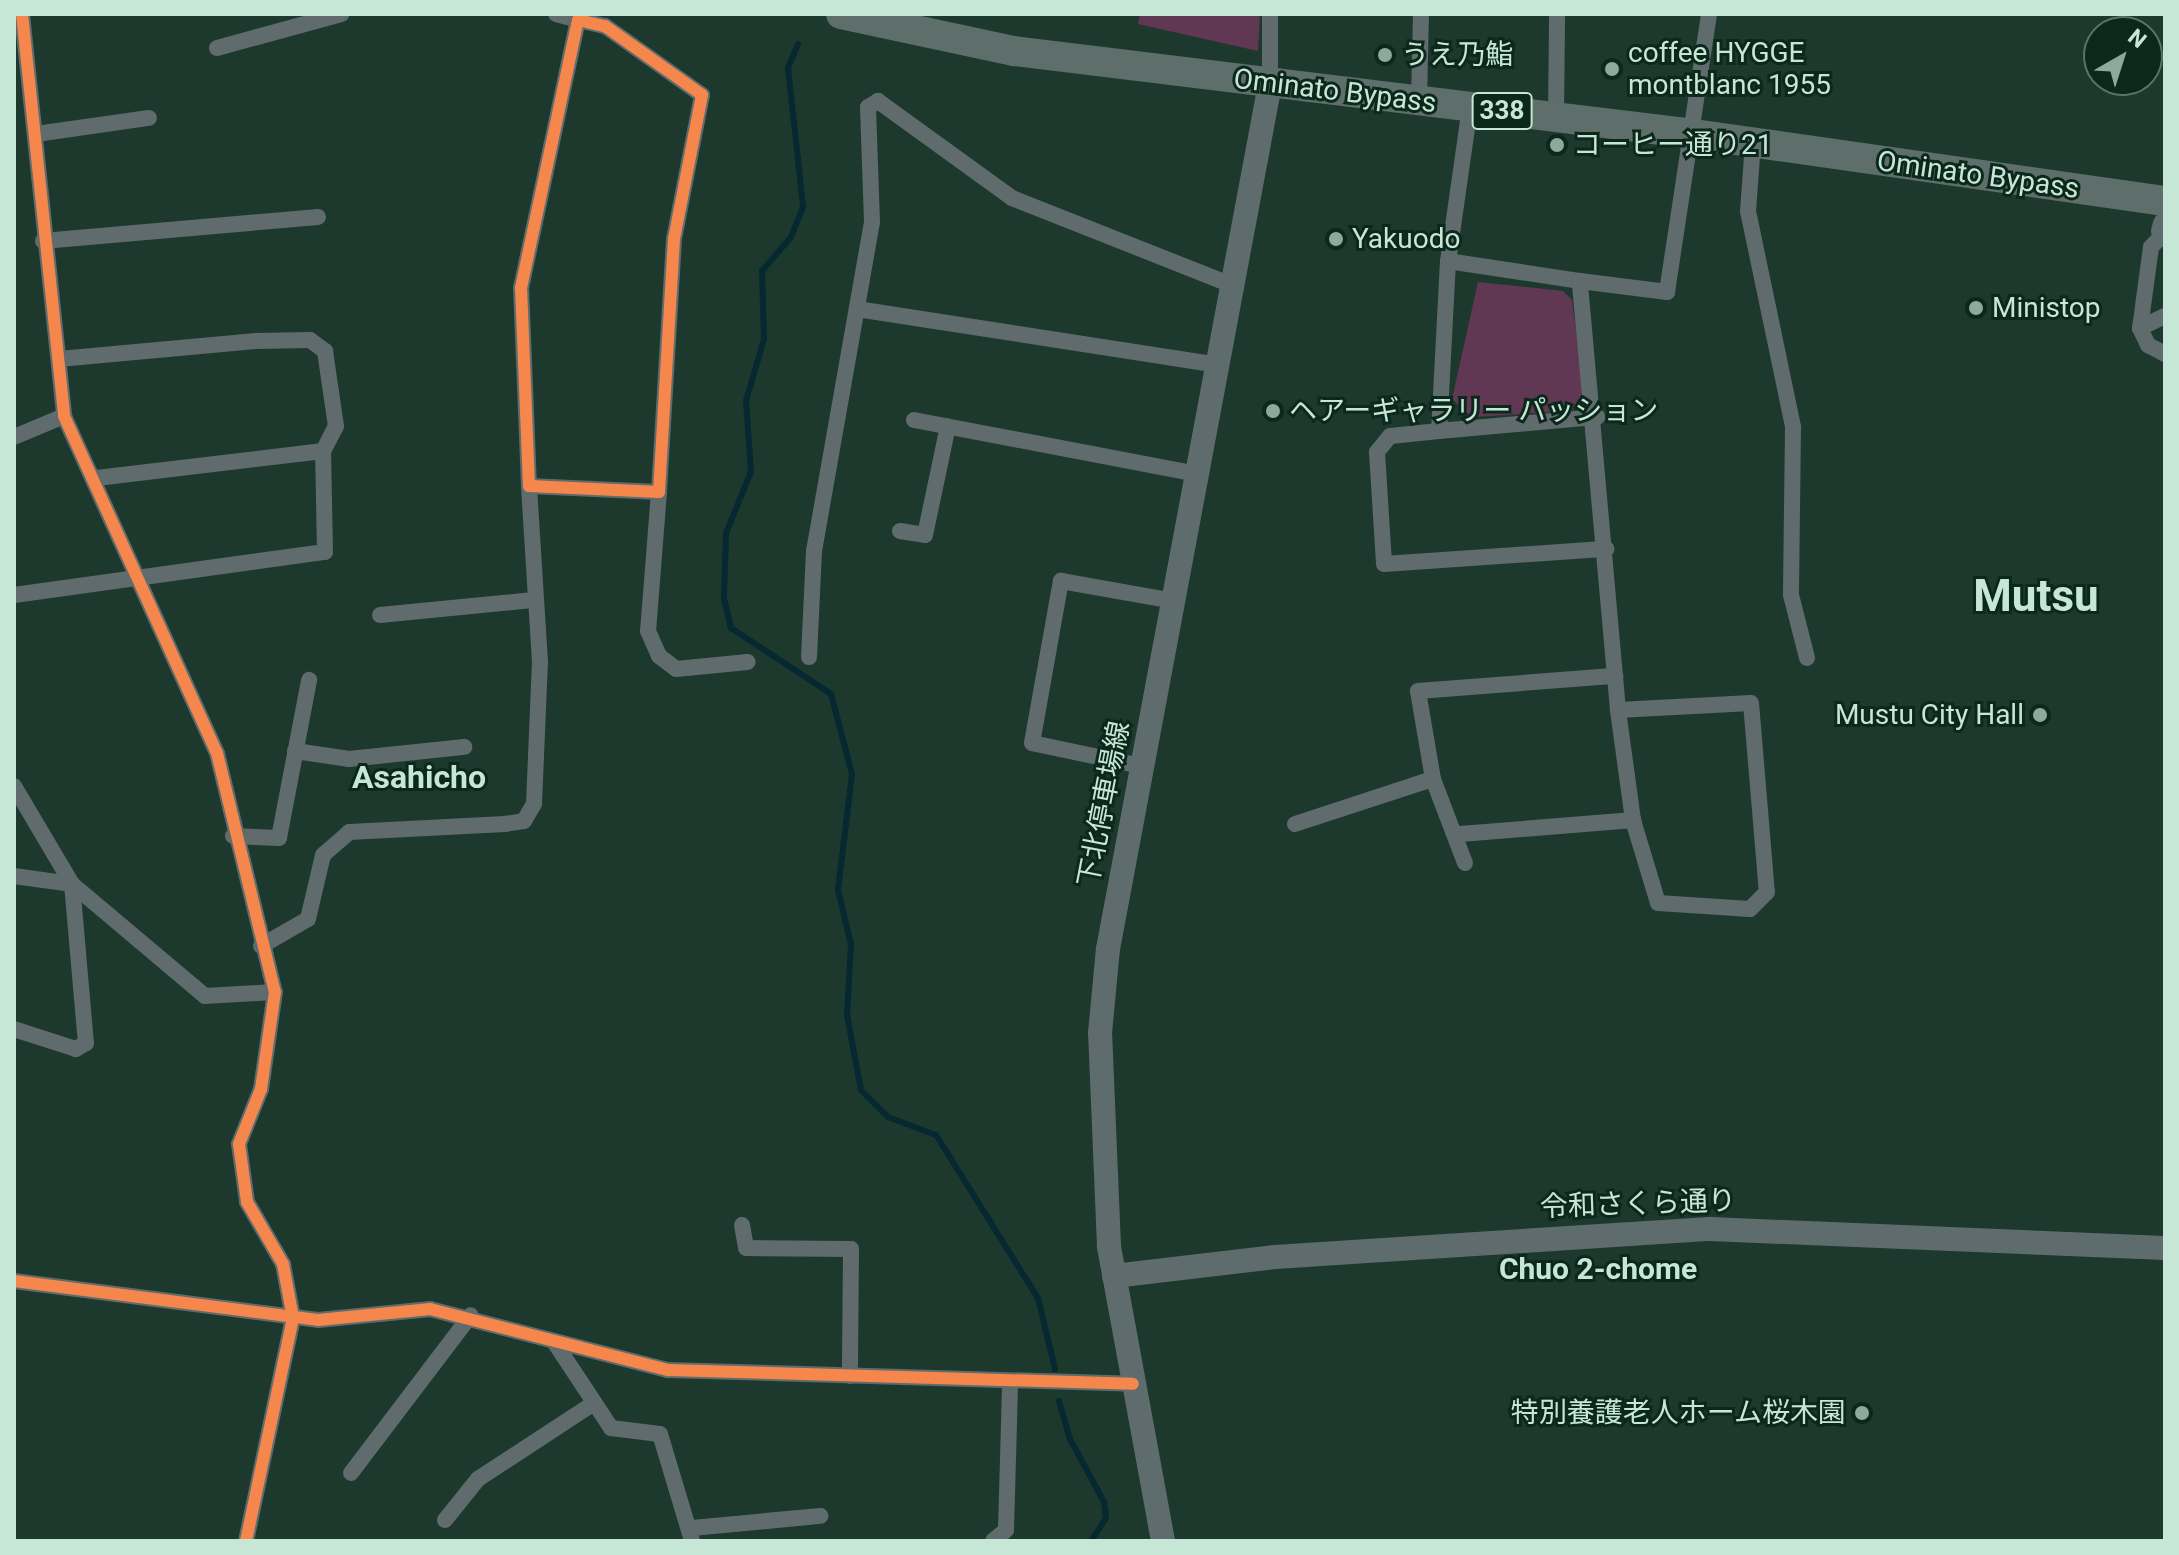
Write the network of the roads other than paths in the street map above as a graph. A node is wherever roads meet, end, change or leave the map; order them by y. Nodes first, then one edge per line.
1 (22, 14) edge
2 (341, 14) edge
3 (556, 14) edge
4 (841, 14) edge
5 (1270, 14) edge
6 (1421, 14) edge
7 (1557, 14) edge
8 (1709, 14) edge
9 (579, 17) edge
10 (217, 48) dead end
11 (20, 55) edge
12 (1270, 84) junction
13 (1419, 101) junction
14 (1470, 107) junction
15 (149, 118) dead end
16 (1556, 118) junction
17 (36, 134) junction
18 (1694, 134) junction
19 (1753, 143) junction
20 (318, 217) dead end
21 (2165, 222) edge
22 (43, 241) junction
23 (1448, 261) junction
24 (1580, 281) junction
25 (1234, 286) junction
26 (857, 309) junction
27 (2165, 316) edge
28 (2140, 328) junction
29 (2165, 354) edge
30 (59, 359) junction
31 (1219, 365) junction
32 (64, 416) junction
33 (1597, 417) junction
34 (914, 420) dead end
35 (948, 426) junction
36 (1439, 431) junction
37 (14, 437) edge
38 (323, 451) junction
39 (1198, 474) junction
40 (95, 478) junction
41 (529, 486) junction
42 (659, 492) junction
43 (900, 531) dead end
44 (1606, 549) junction
45 (139, 581) junction
46 (14, 595) edge
47 (534, 600) junction
48 (1173, 601) junction
49 (380, 615) dead end
50 (809, 657) dead end
51 (1807, 658) dead end
52 (748, 662) dead end
53 (1615, 676) junction
54 (309, 680) dead end
55 (1618, 710) junction
56 (464, 747) dead end
57 (295, 751) junction
58 (1141, 766) junction
59 (1433, 779) junction
60 (14, 786) edge
61 (1633, 820) junction
62 (1295, 824) dead end
63 (1460, 834) junction
64 (233, 836) junction
65 (1465, 863) dead end
66 (14, 876) edge
67 (72, 884) junction
68 (261, 946) junction
69 (275, 992) junction
70 (14, 1029) edge
71 (742, 1225) dead end
72 (2165, 1248) edge
73 (1114, 1276) junction
74 (14, 1281) edge
75 (471, 1315) junction
76 (293, 1318) junction
77 (555, 1343) junction
78 (850, 1376) junction
79 (1010, 1383) junction
80 (1133, 1384) junction
81 (594, 1403) junction
82 (351, 1473) dead end
83 (820, 1516) dead end
84 (445, 1520) dead end
85 (692, 1535) edge
86 (246, 1541) edge
87 (993, 1541) edge
88 (1163, 1541) edge

1 - 11 street
2 - 10 street
3 - 9 street
4 - 12 highway, Ominato Bypass / 338
5 - 12 street
6 - 13 street
7 - 16 street
8 - 18 street
9 - 41 street
9 - 42 street
11 - 17 street
12 - 13 highway, Ominato Bypass / 338
12 - 25 main road, 下北停車場線
13 - 14 highway, Ominato Bypass / 338
14 - 16 highway, Ominato Bypass / 338
14 - 23 street
15 - 17 street
16 - 18 highway, Ominato Bypass / 338
17 - 22 street
18 - 19 highway, Ominato Bypass / 338
18 - 24 street
19 - 21 highway, Ominato Bypass / 338
19 - 51 street
20 - 22 street
21 - 28 street
22 - 30 street
23 - 24 street
23 - 36 street
24 - 33 street
25 - 26 street
25 - 31 main road, 下北停車場線
26 - 31 street
26 - 50 street
27 - 28 street
28 - 29 street
30 - 32 street
30 - 38 street
31 - 39 main road, 下北停車場線
32 - 37 street
32 - 40 street
33 - 36 street
33 - 44 street
34 - 35 street
35 - 39 street
35 - 43 street
36 - 44 street
38 - 40 street
38 - 45 street
39 - 48 main road, 下北停車場線
40 - 45 street
41 - 42 street
41 - 47 street
42 - 52 street
44 - 53 street
45 - 46 street
45 - 64 street
47 - 49 street
47 - 68 street
48 - 58 main road, 下北停車場線
48 - 58 street
53 - 55 street
53 - 59 street
54 - 57 street
55 - 61 street
55 - 61 street
56 - 57 street
57 - 64 street
58 - 73 main road, 下北停車場線
59 - 62 street
59 - 63 street
60 - 67 street
61 - 63 street
63 - 65 street
64 - 68 street
66 - 67 street
67 - 69 street
67 - 70 street
68 - 69 street
69 - 76 street
71 - 78 street
72 - 73 main road, 令和さくら通り
73 - 80 main road, 下北停車場線
74 - 76 street
75 - 76 street
75 - 77 street
75 - 82 street
76 - 86 street
77 - 78 street
77 - 81 street
78 - 79 street
79 - 80 street
79 - 87 street
80 - 88 main road, 下北停車場線
81 - 84 street
81 - 85 street
83 - 85 street

